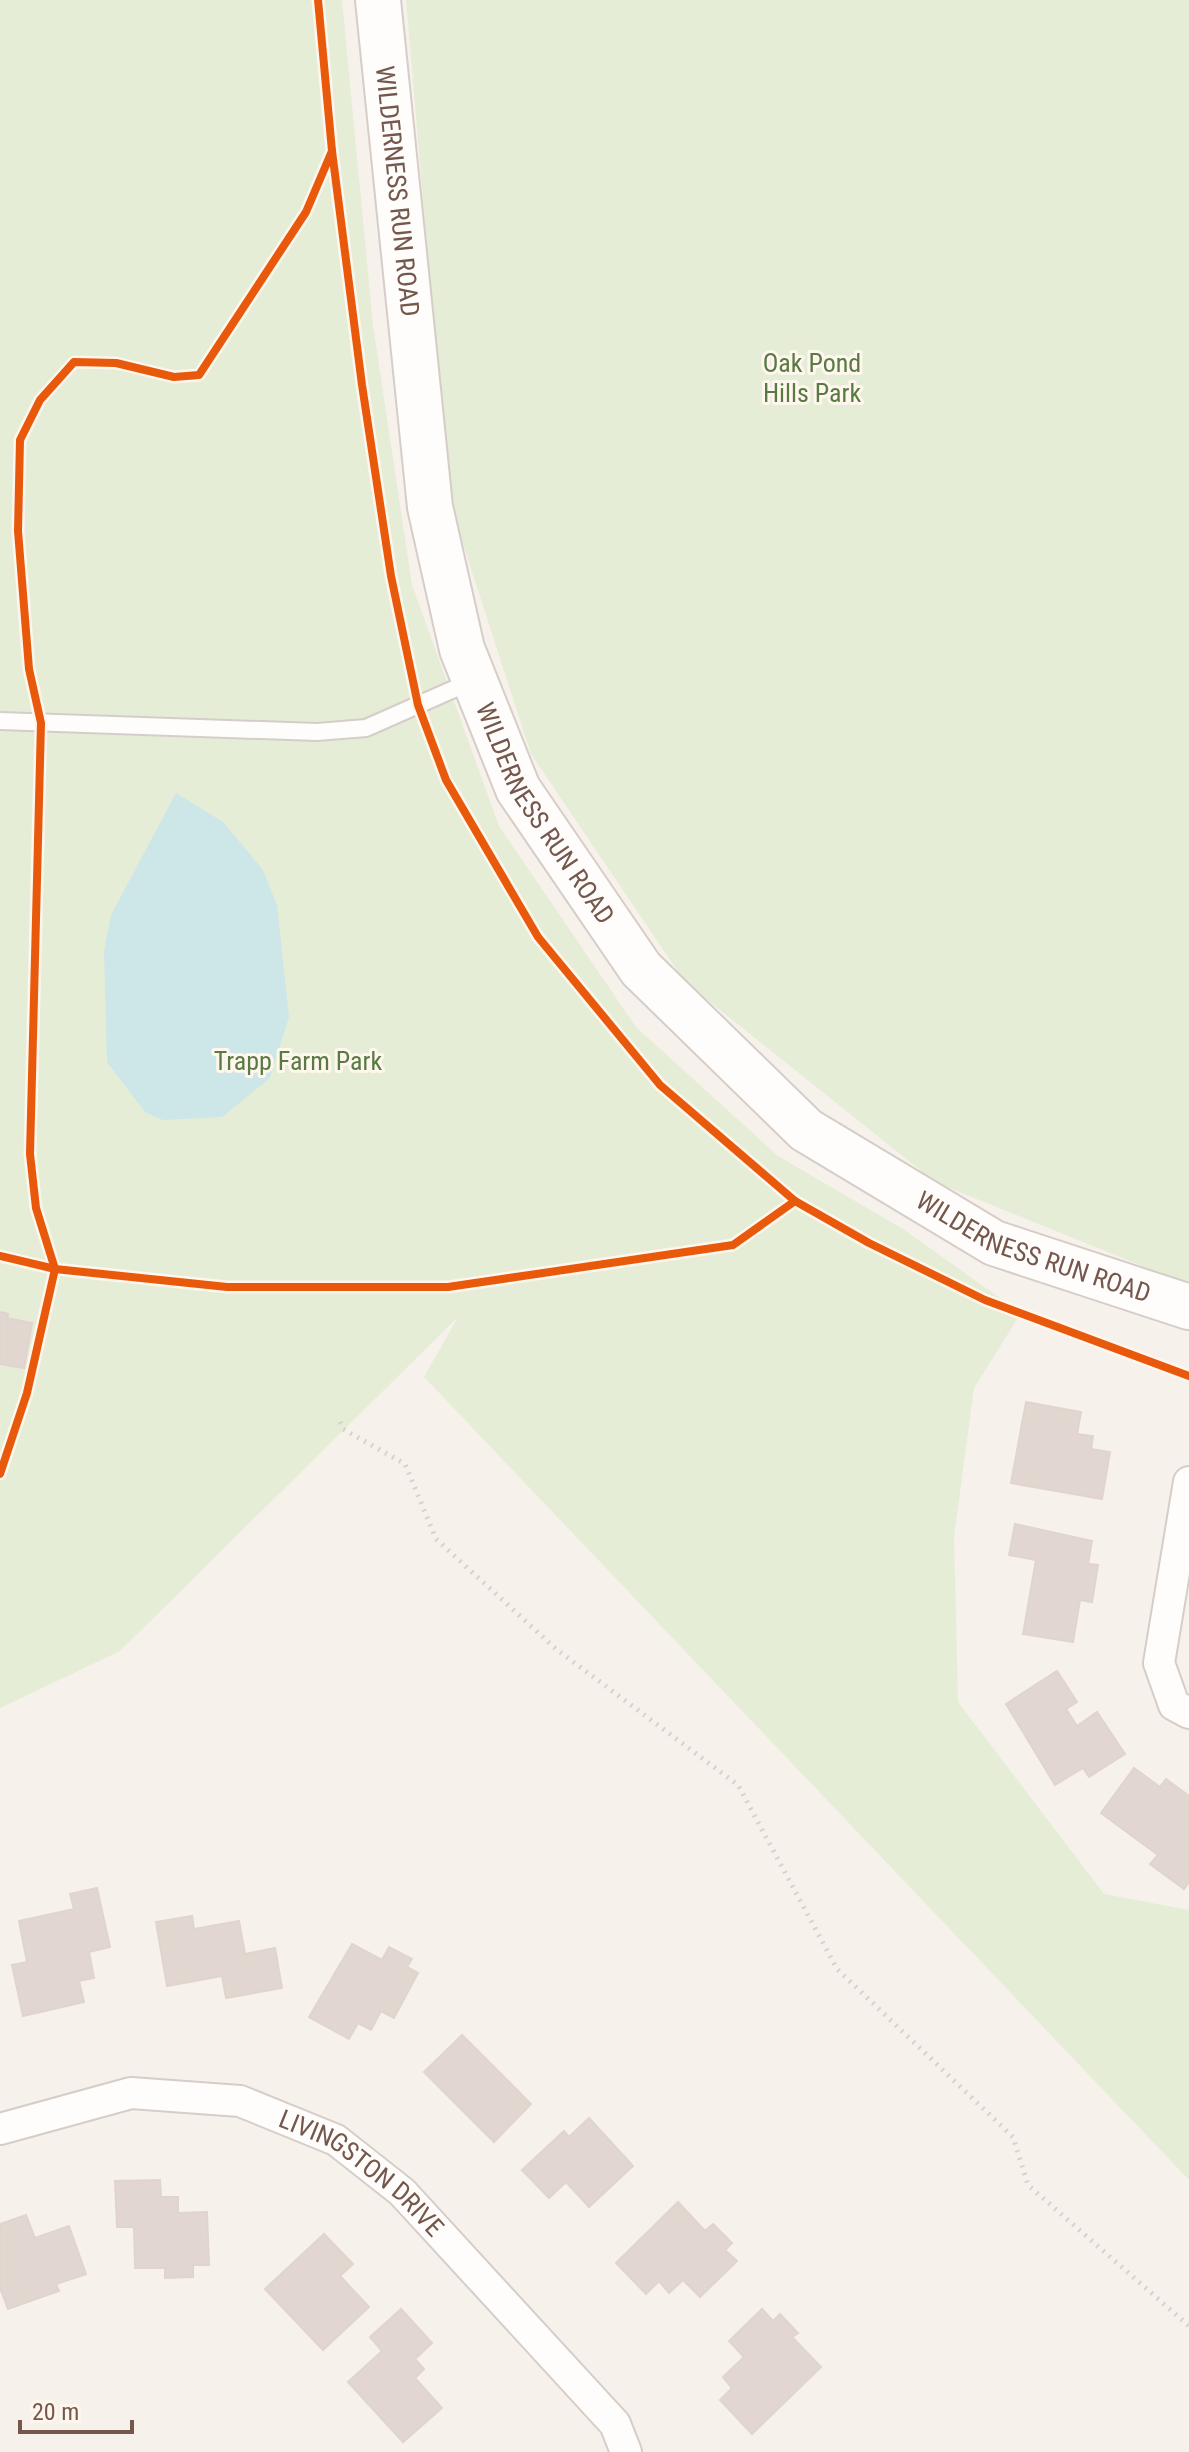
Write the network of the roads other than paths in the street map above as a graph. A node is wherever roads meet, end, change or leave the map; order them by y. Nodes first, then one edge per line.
1 (378, 0) edge
2 (474, 680) junction
3 (0, 721) edge
4 (1189, 1307) edge
5 (1189, 1482) edge
6 (1189, 1713) edge
7 (0, 2129) edge
8 (626, 2452) edge

1 - 2 street, WILDERNESS RUN ROAD
2 - 3 lane
2 - 4 street, WILDERNESS RUN ROAD
5 - 6 street
7 - 8 street, LIVINGSTON DRIVE

